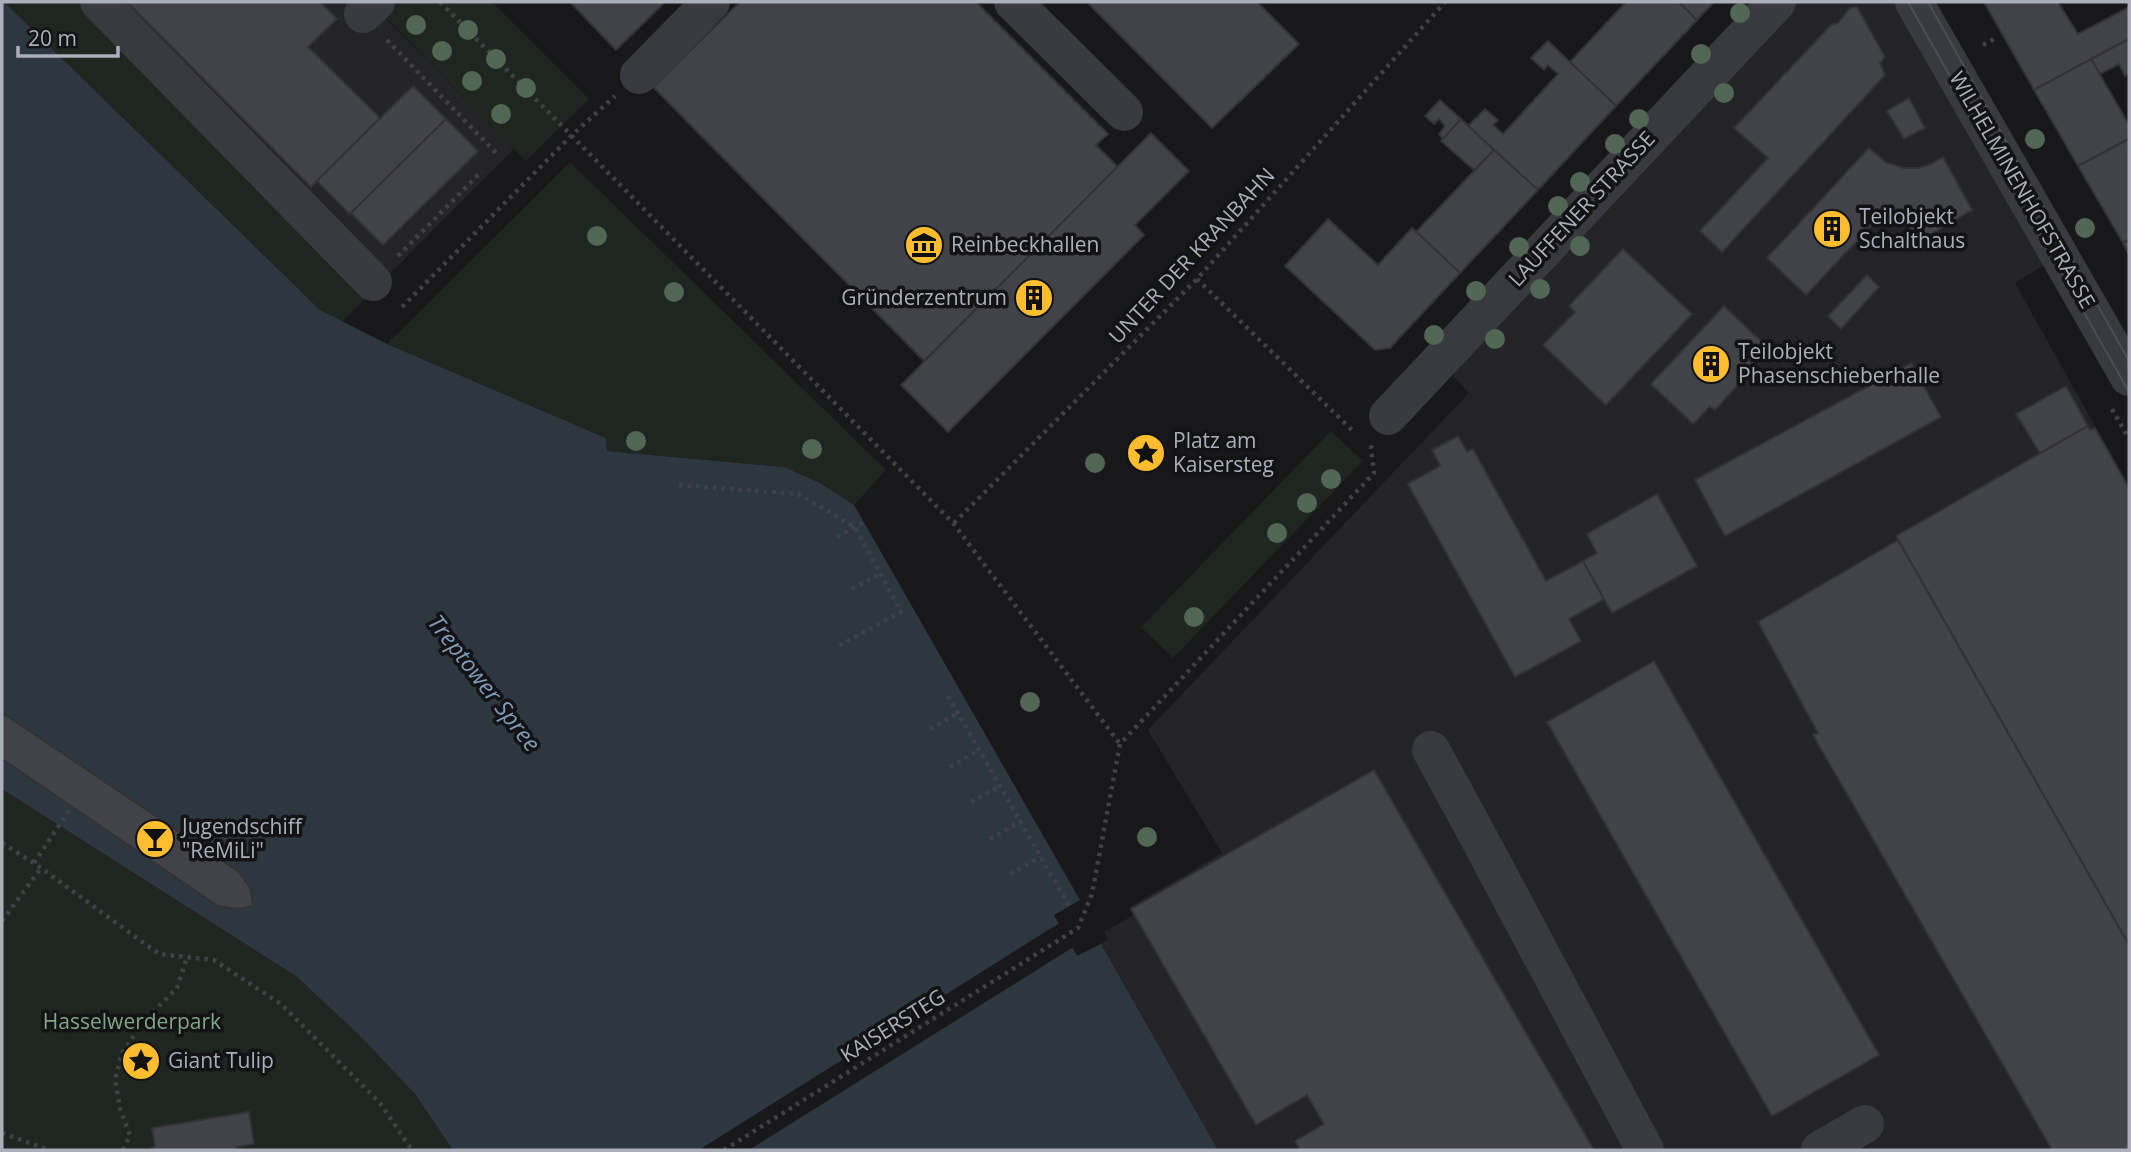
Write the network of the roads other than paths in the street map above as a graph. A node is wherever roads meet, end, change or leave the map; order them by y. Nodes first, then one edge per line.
1 (99, 2) edge
2 (711, 2) edge
3 (1013, 2) edge
4 (1777, 2) edge
5 (1914, 2) edge
6 (639, 75) road end
7 (1124, 112) dead end
8 (373, 282) road end
9 (2129, 377) edge
10 (1379, 432) road end
11 (1431, 750) dead end
12 (1865, 1124) dead end
13 (1645, 1150) edge
14 (1820, 1150) edge

1 - 8 street
2 - 6 street
3 - 7 street
4 - 10 street, LAUFFENER STRASSE
5 - 9 street, WILHELMINENHOFSTRASSE
11 - 13 street
12 - 14 street

